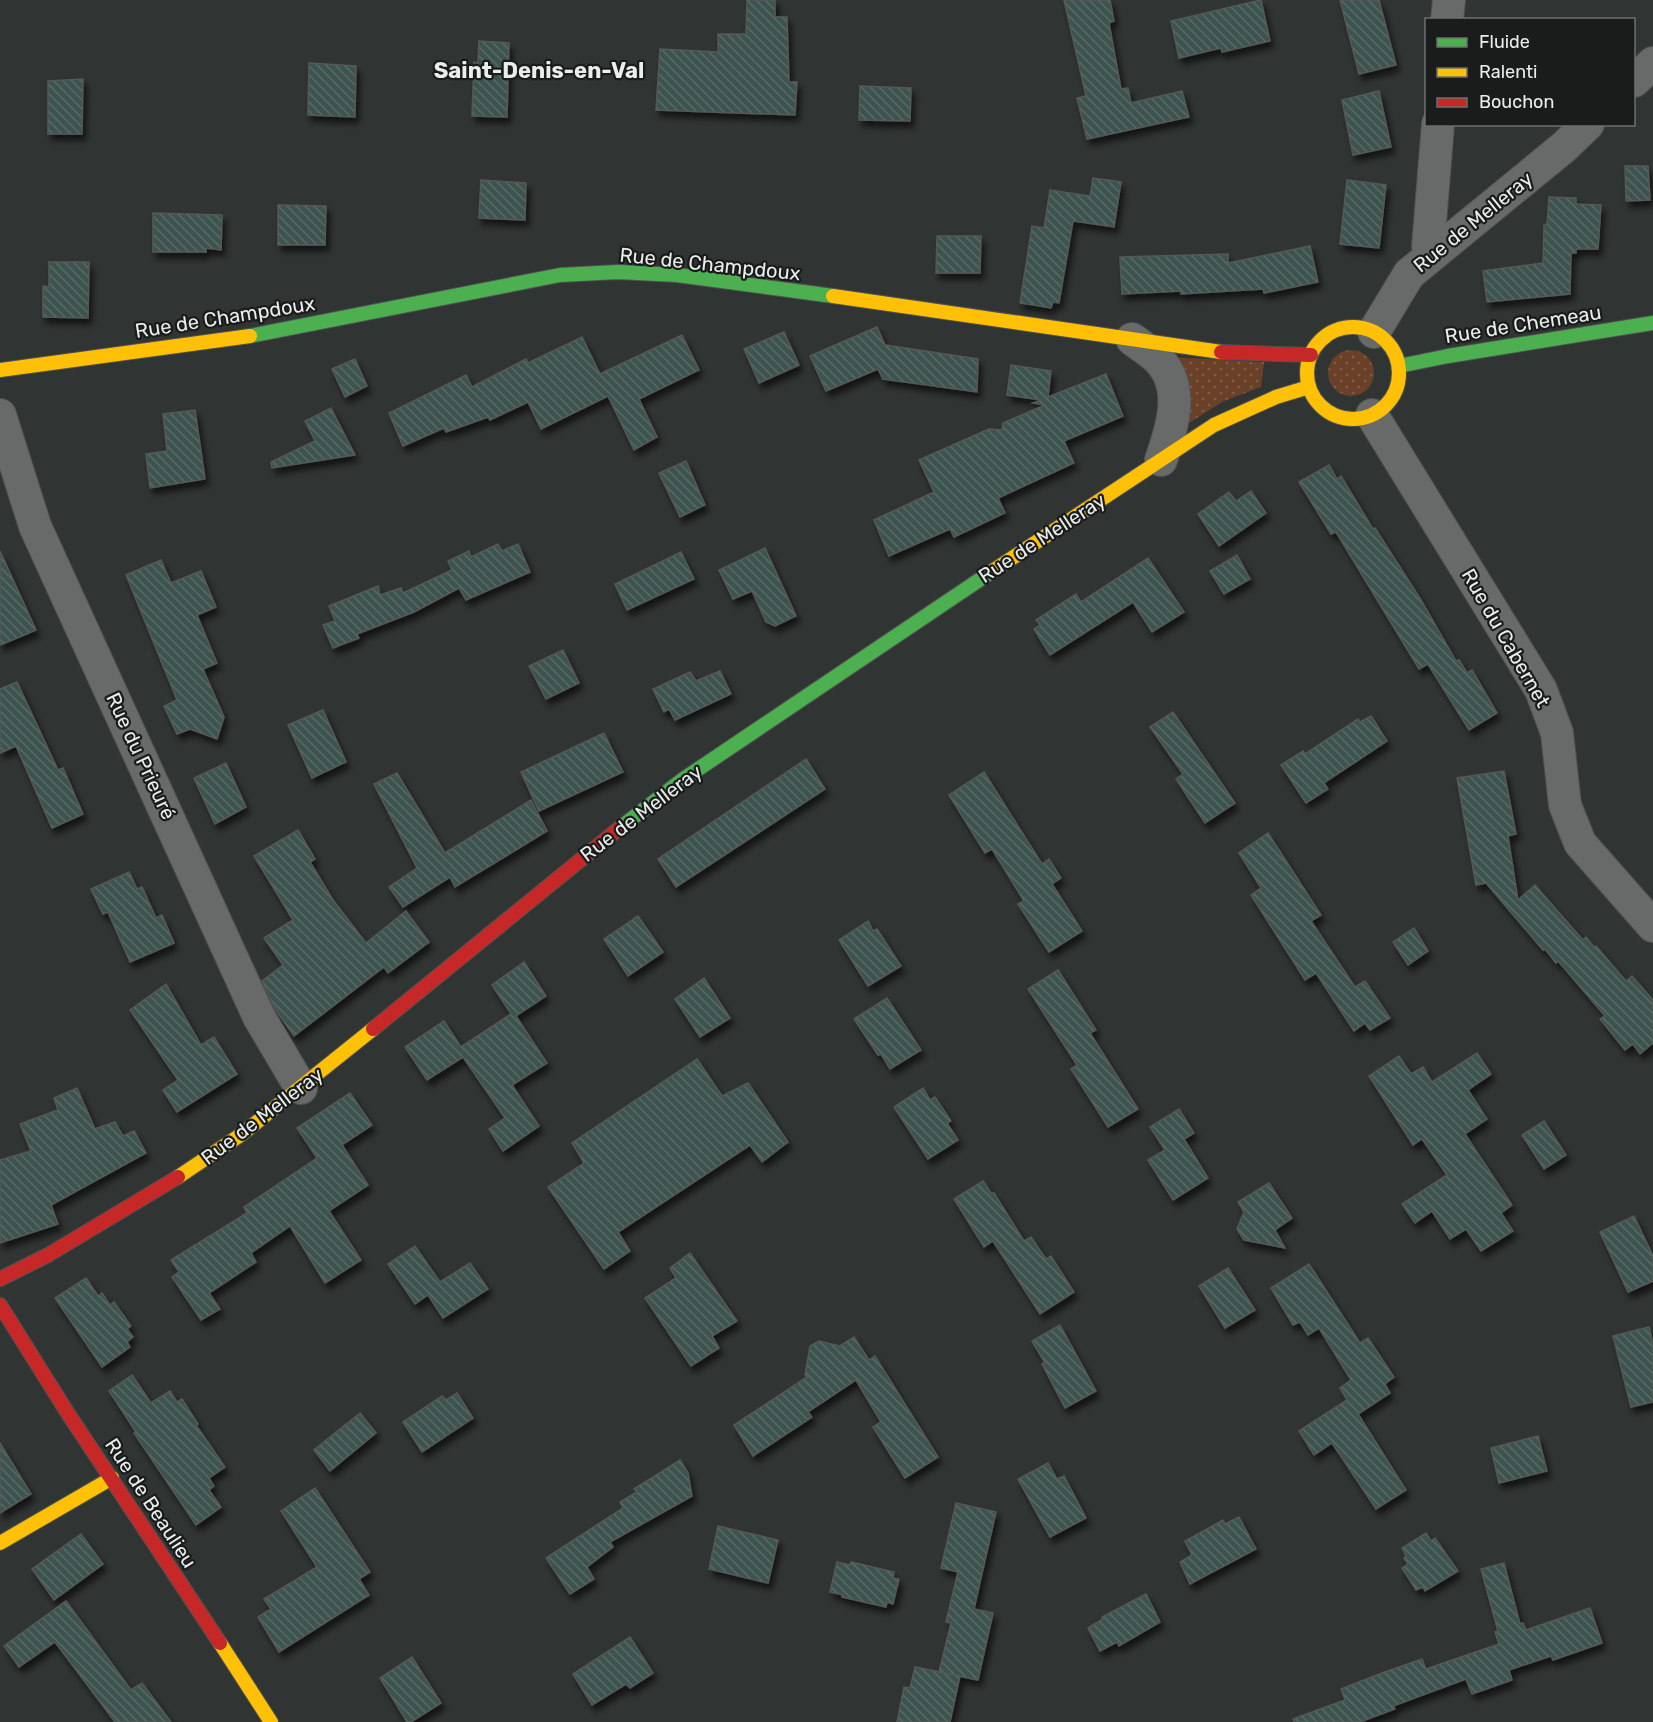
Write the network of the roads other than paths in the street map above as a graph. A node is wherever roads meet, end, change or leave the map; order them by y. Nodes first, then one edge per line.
1 (1449, 0) edge
2 (1447, 18) edge
3 (1653, 63) edge
4 (1635, 80) edge
5 (1438, 126) edge
6 (1586, 126) edge
7 (1433, 254) junction
8 (1653, 323) edge
9 (1374, 332) junction
10 (1132, 339) junction
11 (1311, 355) junction
12 (1399, 366) junction
13 (0, 370) edge
14 (1309, 387) junction
15 (0, 415) edge
16 (1372, 416) junction
17 (1161, 460) junction
18 (1653, 926) edge
19 (302, 1088) junction
20 (0, 1279) edge
21 (0, 1305) edge
22 (112, 1478) junction
23 (0, 1543) edge
24 (271, 1722) edge

1 - 2 street
3 - 4 street
5 - 7 street
6 - 7 street, Rue de Melleray
7 - 9 street, Rue de Melleray
8 - 12 street, Rue de Chemeau
9 - 11 street
9 - 12 street
10 - 11 street, Rue de Champdoux
10 - 13 street, Rue de Champdoux
10 - 17 street
11 - 14 street
12 - 16 street
14 - 16 street
14 - 17 street, Rue de Melleray
15 - 19 street, Rue du Prieuré
16 - 18 street, Rue du Cabernet
17 - 19 street, Rue de Melleray
19 - 20 street, Rue de Melleray
21 - 22 street, Rue de Beaulieu
22 - 23 street
22 - 24 street, Rue de Beaulieu

